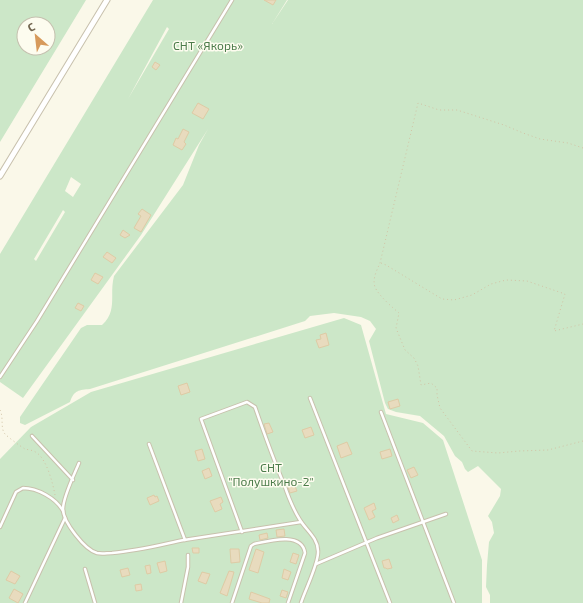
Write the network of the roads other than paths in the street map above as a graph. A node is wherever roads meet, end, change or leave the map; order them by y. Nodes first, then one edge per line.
1 (107, 0) edge
2 (232, 0) edge
3 (0, 176) edge
4 (0, 377) edge
5 (310, 398) dead end
6 (381, 412) dead end
7 (32, 436) dead end
8 (150, 444) dead end
9 (79, 463) dead end
10 (73, 480) junction
11 (64, 514) junction
12 (446, 514) dead end
13 (65, 518) junction
14 (301, 522) junction
15 (424, 522) junction
16 (0, 526) edge
17 (242, 532) junction
18 (185, 540) junction
19 (366, 542) junction
20 (188, 555) dead end
21 (316, 564) junction
22 (85, 569) dead end
23 (25, 603) edge
24 (95, 603) edge
25 (181, 603) edge
26 (232, 603) edge
27 (288, 603) edge
28 (301, 603) edge
29 (390, 603) edge
30 (454, 603) edge

1 - 3 street
2 - 4 lane
5 - 19 lane
6 - 15 lane
7 - 10 lane
8 - 18 lane
9 - 10 lane
10 - 11 lane
11 - 13 lane
11 - 16 lane
12 - 15 lane
13 - 18 lane
13 - 23 lane
14 - 17 lane
14 - 17 lane
14 - 21 lane
15 - 19 lane
15 - 30 lane
17 - 18 lane
19 - 21 lane
19 - 29 lane
20 - 25 lane
21 - 28 lane
22 - 24 lane
26 - 27 lane

